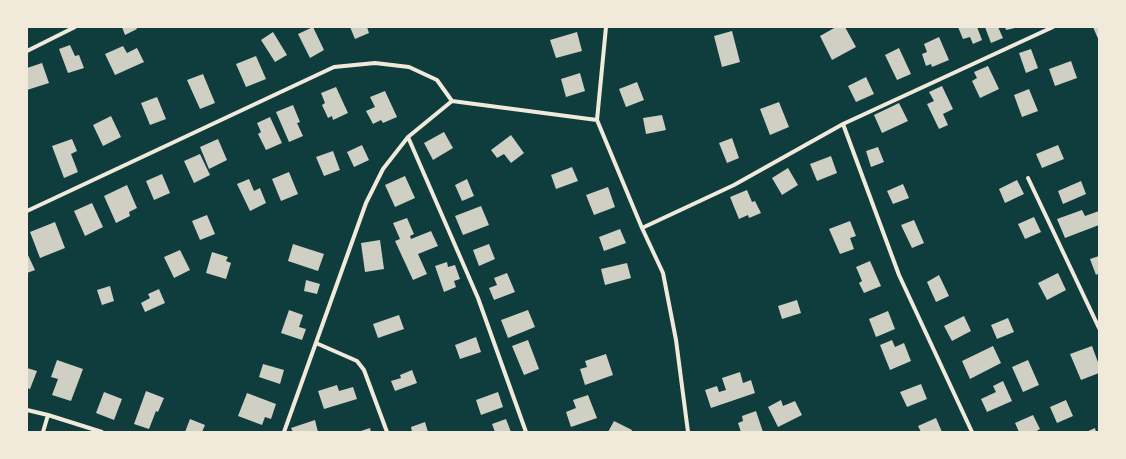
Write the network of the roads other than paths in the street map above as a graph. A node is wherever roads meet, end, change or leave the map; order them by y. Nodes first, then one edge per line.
1 (75, 27) edge
2 (606, 27) edge
3 (1053, 27) edge
4 (27, 51) edge
5 (452, 101) junction
6 (597, 120) junction
7 (842, 124) junction
8 (408, 137) junction
9 (1028, 178) dead end
10 (27, 211) edge
11 (642, 228) junction
12 (1099, 328) edge
13 (316, 343) junction
14 (27, 410) edge
15 (48, 415) junction
16 (43, 432) edge
17 (102, 432) edge
18 (284, 432) edge
19 (388, 432) edge
20 (526, 432) edge
21 (688, 432) edge
22 (972, 432) edge

1 - 4 street
2 - 6 street
3 - 7 street
5 - 6 street
5 - 8 street
5 - 10 street
6 - 11 street
7 - 11 street
7 - 22 street
8 - 13 street
8 - 20 street
9 - 12 street
11 - 21 street
13 - 18 street
13 - 19 street
14 - 15 street
15 - 16 street
15 - 17 street

